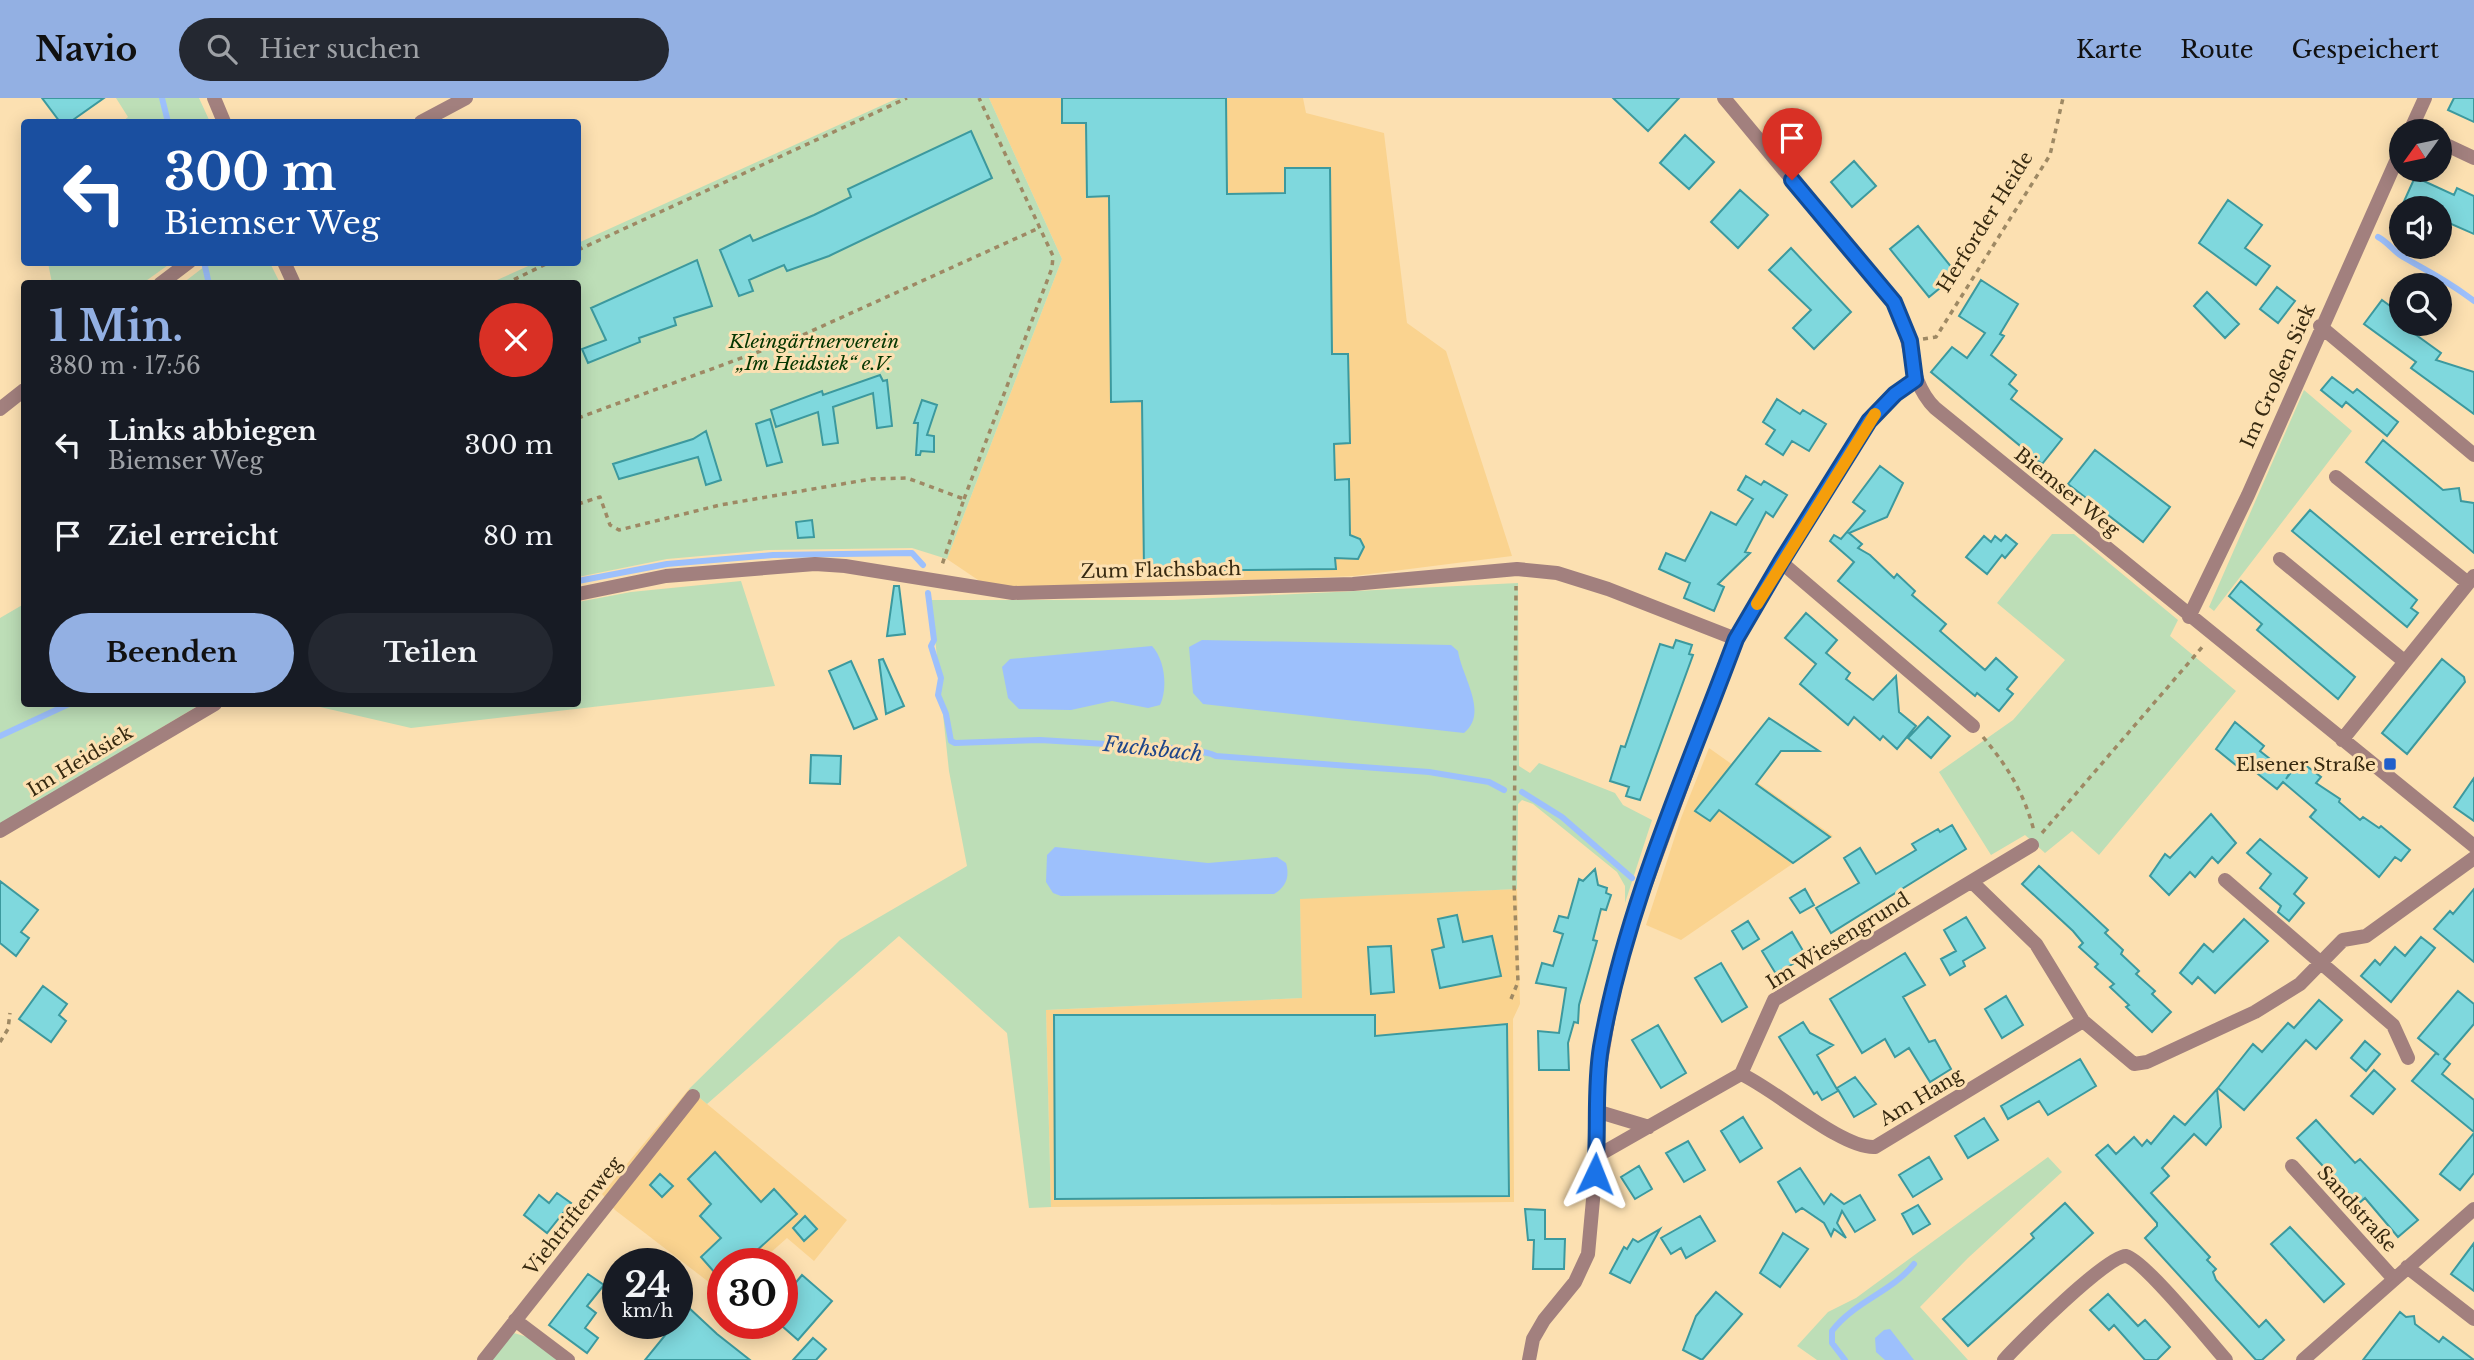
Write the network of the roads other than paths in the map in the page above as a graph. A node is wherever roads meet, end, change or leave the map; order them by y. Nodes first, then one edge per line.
1 (214, 98) edge
2 (466, 98) edge
3 (1724, 98) edge
4 (2425, 98) edge
5 (223, 119) edge
6 (427, 119) edge
7 (2417, 119) edge
8 (2452, 148) edge
9 (2474, 158) edge
10 (2389, 176) edge
11 (183, 266) edge
12 (165, 280) edge
13 (2320, 326) junction
14 (1915, 380) junction
15 (21, 392) edge
16 (0, 409) edge
17 (2474, 455) edge
18 (2336, 477) dead end
19 (2280, 559) dead end
20 (1781, 562) junction
21 (2471, 579) edge
22 (581, 593) edge
23 (2189, 617) junction
24 (1736, 639) junction
25 (2404, 661) junction
26 (210, 707) edge
27 (1973, 726) road end
28 (2342, 740) junction
29 (0, 831) edge
30 (2032, 845) dead end
31 (2474, 846) edge
32 (2474, 858) edge
33 (2225, 880) dead end
34 (1972, 882) junction
35 (2320, 964) junction
36 (2083, 1021) junction
37 (2409, 1058) dead end
38 (1741, 1074) junction
39 (693, 1096) dead end
40 (1596, 1111) junction
41 (1649, 1127) junction
42 (1597, 1156) junction
43 (2292, 1166) dead end
44 (2474, 1209) edge
45 (2407, 1267) junction
46 (2394, 1279) junction
47 (2474, 1319) edge
48 (515, 1320) junction
49 (484, 1360) edge
50 (568, 1360) edge
51 (1529, 1360) edge
52 (2004, 1360) edge
53 (2226, 1360) edge
54 (2303, 1360) edge

1 - 5 street
2 - 6 street
3 - 14 street, Biemser Weg
4 - 7 street
8 - 9 street
10 - 13 street, Im Großen Siek
11 - 12 street
13 - 17 street
13 - 23 street, Im Großen Siek
14 - 20 street
14 - 23 street, Biemser Weg
15 - 16 street
18 - 21 street
19 - 25 street
20 - 24 street
20 - 27 street
21 - 25 street
22 - 24 street, Zum Flachsbach
23 - 28 street, Biemser Weg
24 - 40 street
25 - 28 street
26 - 29 street, Im Heidsiek
28 - 31 street, Biemser Weg
30 - 34 street, Im Wiesengrund
32 - 35 street
33 - 35 street
34 - 36 street
34 - 38 street, Im Wiesengrund
35 - 36 street
35 - 37 street
36 - 38 street, Am Hang
38 - 41 street
39 - 48 street, Viehtriftenweg
40 - 41 street
40 - 42 street
41 - 42 street
42 - 51 street
43 - 46 street, Sandstraße
44 - 45 street, Sandstraße
45 - 46 street, Sandstraße
45 - 47 street
46 - 54 street, Sandstraße
48 - 49 street, Viehtriftenweg
48 - 50 street
52 - 53 street

